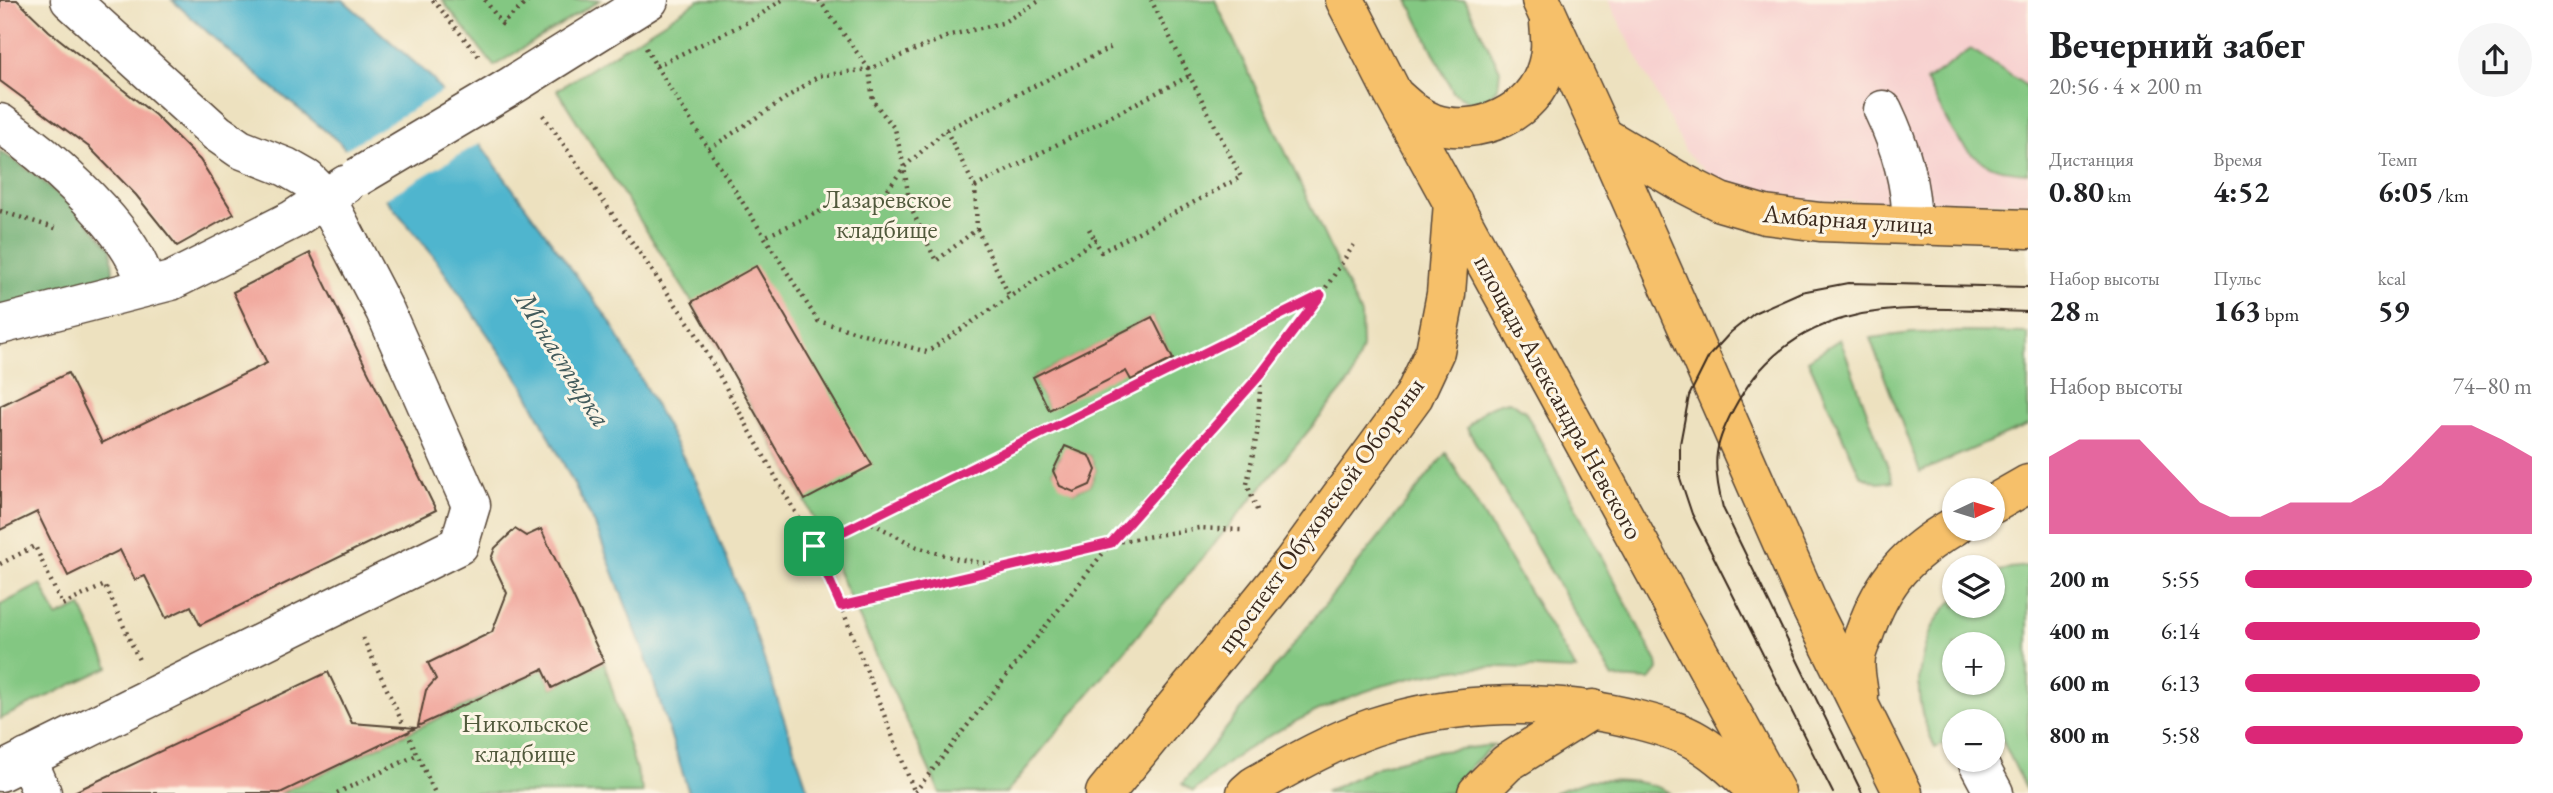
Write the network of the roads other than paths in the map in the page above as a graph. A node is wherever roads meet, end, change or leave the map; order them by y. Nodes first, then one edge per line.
1 (70, 0) edge
2 (649, 0) edge
3 (1345, 0) edge
4 (1544, 8) edge
5 (1393, 94) junction
6 (1883, 110) dead end
7 (0, 123) edge
8 (1603, 135) junction
9 (326, 198) junction
10 (1452, 202) junction
11 (1912, 225) junction
12 (2028, 229) edge
13 (144, 287) junction
14 (0, 325) edge
15 (2028, 484) edge
16 (2006, 497) edge
17 (1942, 535) edge
18 (1860, 705) junction
19 (1593, 709) junction
20 (14, 765) edge
21 (1899, 783) edge
22 (42, 793) edge
23 (1105, 793) edge
24 (1246, 793) edge
25 (1477, 793) edge
26 (1759, 793) edge
27 (1776, 793) edge

1 - 9 street
2 - 9 street, bridge
3 - 5 main road, площадь Александра Невского
4 - 5 main road
4 - 8 main road
5 - 10 main road, площадь Александра Невского
6 - 11 street
7 - 13 street
8 - 11 main road, Амбарная улица
8 - 18 main road
9 - 13 street
9 - 20 street
10 - 23 main road, проспект Обуховской Обороны
10 - 27 main road, площадь Александра Невского
11 - 12 main road, Амбарная улица
13 - 14 street
15 - 16 main road
17 - 18 main road
18 - 21 main road
19 - 24 main road
19 - 25 main road
19 - 26 main road
20 - 22 street

